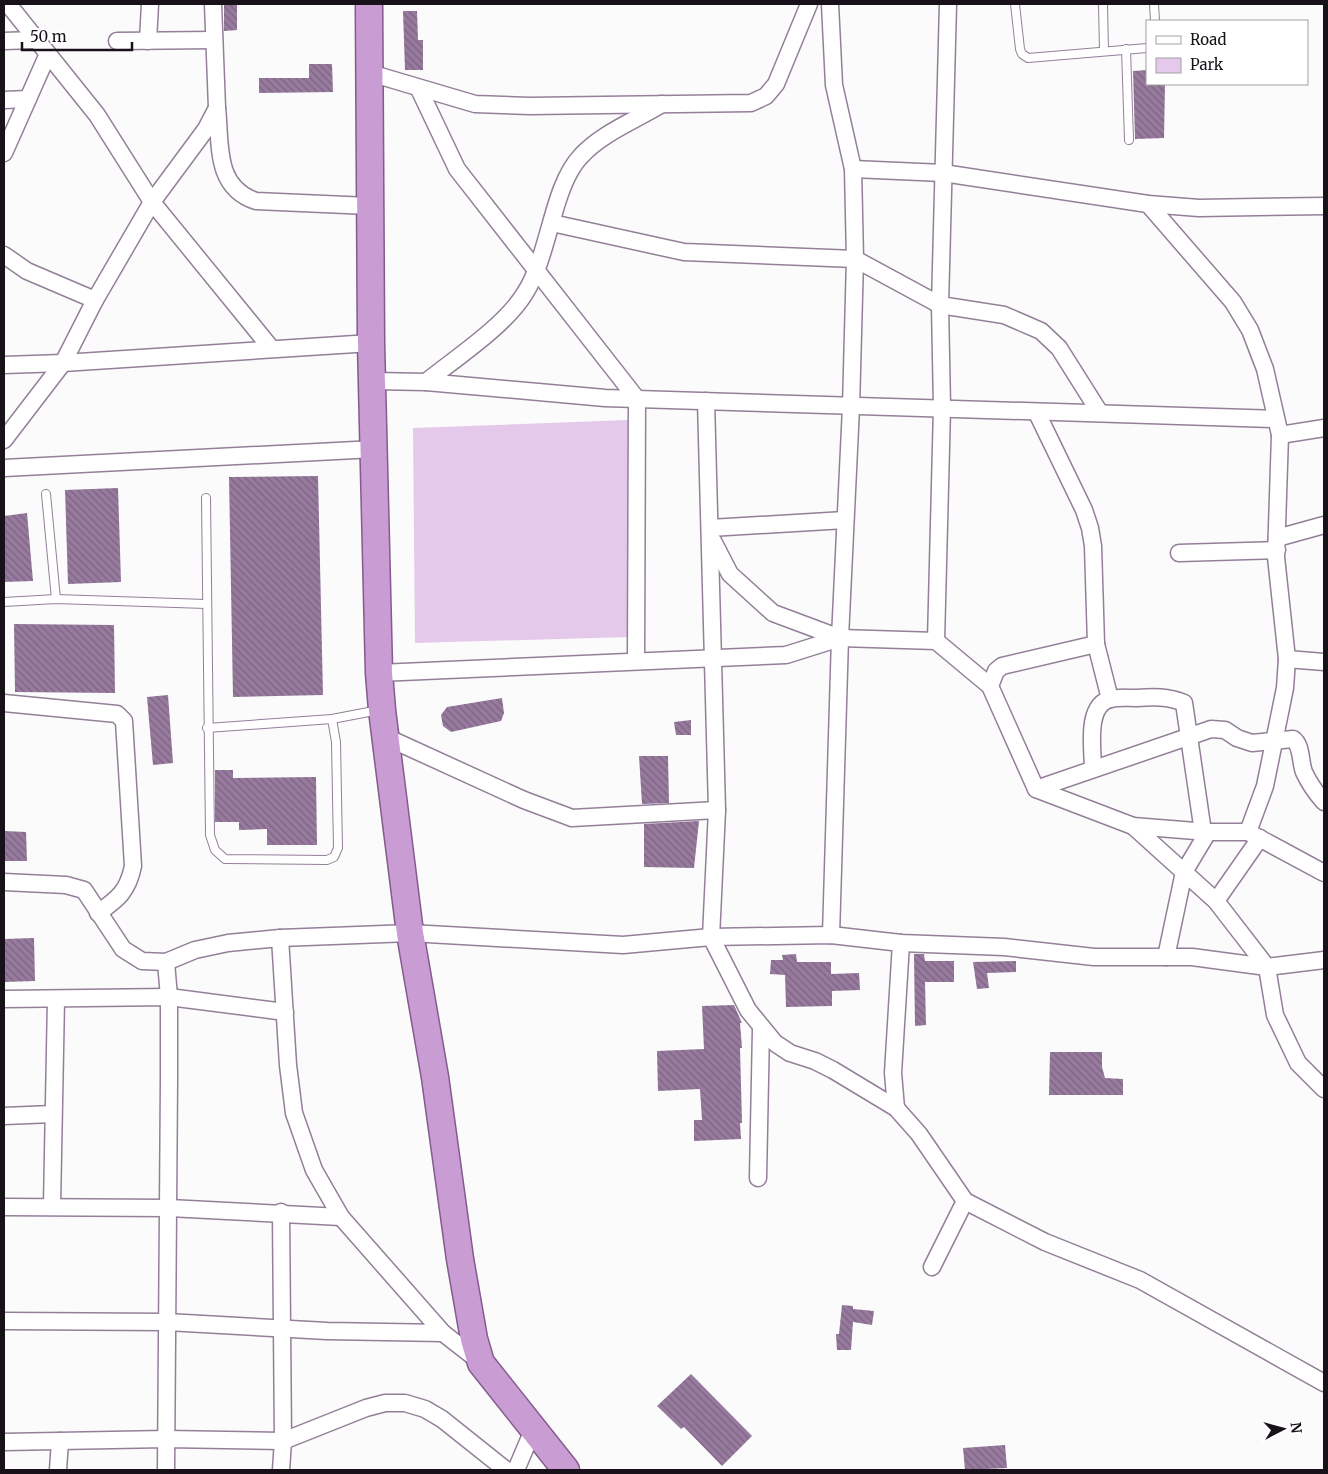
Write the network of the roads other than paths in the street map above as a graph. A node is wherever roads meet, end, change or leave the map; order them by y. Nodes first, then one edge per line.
1 (8, 4) edge
2 (150, 4) edge
3 (213, 4) edge
4 (368, 4) edge
5 (809, 4) edge
6 (830, 4) edge
7 (948, 4) edge
8 (1015, 4) edge
9 (1103, 4) edge
10 (1154, 4) edge
11 (1155, 20) edge
12 (35, 40) junction
13 (214, 40) junction
14 (117, 41) dead end
15 (148, 41) junction
16 (4, 42) edge
17 (1146, 48) edge
18 (1126, 49) junction
19 (1104, 51) junction
20 (48, 56) junction
21 (370, 72) junction
22 (419, 88) junction
23 (28, 99) junction
24 (4, 100) edge
25 (664, 103) junction
26 (217, 108) junction
27 (1129, 140) dead end
28 (4, 153) edge
29 (853, 169) junction
30 (943, 173) junction
31 (152, 202) junction
32 (1148, 204) junction
33 (369, 206) junction
34 (1324, 206) edge
35 (552, 223) junction
36 (4, 254) edge
37 (855, 259) junction
38 (537, 271) junction
39 (95, 300) junction
40 (940, 305) junction
41 (372, 343) junction
42 (271, 348) junction
43 (63, 363) junction
44 (4, 364) edge
45 (374, 381) junction
46 (426, 382) junction
47 (637, 399) junction
48 (706, 401) junction
49 (851, 407) junction
50 (942, 408) junction
51 (1037, 413) junction
52 (1100, 414) junction
53 (1278, 427) junction
54 (1324, 428) edge
55 (4, 440) edge
56 (375, 449) junction
57 (4, 468) edge
58 (46, 494) dead end
59 (206, 498) dead end
60 (846, 520) junction
61 (1324, 525) edge
62 (710, 533) junction
63 (1277, 544) junction
64 (1179, 553) dead end
65 (56, 599) junction
66 (4, 602) edge
67 (206, 604) junction
68 (840, 638) junction
69 (936, 641) junction
70 (1096, 644) junction
71 (714, 658) junction
72 (1287, 659) junction
73 (636, 661) junction
74 (1324, 662) edge
75 (379, 673) junction
76 (990, 686) junction
77 (1110, 699) junction
78 (4, 703) edge
79 (382, 710) junction
80 (332, 719) junction
81 (207, 728) junction
82 (1190, 736) junction
83 (386, 737) junction
84 (1274, 740) junction
85 (1093, 769) junction
86 (1036, 789) junction
87 (1324, 802) edge
88 (717, 810) junction
89 (1133, 826) junction
90 (1206, 832) junction
91 (1254, 835) junction
92 (1184, 872) junction
93 (1324, 873) edge
94 (4, 882) edge
95 (1216, 901) junction
96 (98, 913) junction
97 (410, 933) junction
98 (831, 935) junction
99 (711, 936) junction
100 (280, 938) junction
101 (901, 943) junction
102 (1166, 957) junction
103 (1324, 960) edge
104 (166, 962) junction
105 (1268, 967) junction
106 (169, 997) junction
107 (4, 999) edge
108 (56, 999) junction
109 (285, 1012) junction
110 (761, 1029) junction
111 (1324, 1089) edge
112 (896, 1108) junction
113 (53, 1114) junction
114 (4, 1116) edge
115 (758, 1178) dead end
116 (965, 1201) junction
117 (52, 1206) junction
118 (4, 1207) edge
119 (168, 1208) junction
120 (281, 1212) junction
121 (341, 1217) junction
122 (932, 1267) dead end
123 (4, 1321) edge
124 (167, 1322) junction
125 (282, 1329) junction
126 (443, 1333) junction
127 (481, 1363) junction
128 (1324, 1383) edge
129 (533, 1430) junction
130 (166, 1439) junction
131 (60, 1441) junction
132 (283, 1441) junction
133 (4, 1442) edge
134 (58, 1470) edge
135 (166, 1470) edge
136 (280, 1470) edge
137 (506, 1470) edge
138 (516, 1470) edge
139 (566, 1470) edge

1 - 12 street
2 - 15 street
3 - 13 street
4 - 21 highway
5 - 25 street
6 - 29 street
7 - 30 street
8 - 19 lane
9 - 19 lane
10 - 11 lane
12 - 16 street
12 - 20 street
13 - 15 street
13 - 26 street
14 - 15 street
17 - 18 lane
18 - 19 lane
18 - 27 lane
20 - 23 street
20 - 31 street
21 - 22 street
21 - 33 highway
22 - 25 street
22 - 38 street
23 - 24 street
23 - 28 street
25 - 35 street
26 - 31 street
26 - 33 street
29 - 30 street
29 - 37 street
30 - 32 street
30 - 40 street
31 - 39 street
31 - 42 street
32 - 34 street
32 - 53 street
33 - 41 highway
35 - 37 street
35 - 38 street
36 - 39 street
37 - 40 street
37 - 49 street
38 - 46 street
38 - 47 street
39 - 43 street
40 - 50 street
40 - 52 street
41 - 42 street
41 - 45 highway
42 - 43 street
43 - 44 street
43 - 55 street
45 - 46 street
45 - 56 highway
46 - 47 street
47 - 48 street
47 - 73 street
48 - 49 street
48 - 62 street
49 - 50 street
49 - 60 street
50 - 51 street
50 - 69 street
51 - 52 street
51 - 70 street
52 - 53 street
53 - 54 street
53 - 63 street
56 - 57 street
56 - 75 highway
58 - 65 lane
59 - 67 lane
60 - 62 street
60 - 68 street
61 - 63 street
62 - 68 street
62 - 71 street
63 - 64 street
63 - 72 street
65 - 66 lane
65 - 67 lane
67 - 81 lane
68 - 69 street
68 - 71 street
68 - 98 street
69 - 76 street
70 - 76 street
70 - 77 street
71 - 73 street
71 - 88 street
72 - 74 street
72 - 84 street
73 - 75 street
75 - 79 highway
76 - 86 street
77 - 82 street
77 - 85 street
78 - 96 street
79 - 80 lane
79 - 83 highway
80 - 81 lane
80 - 81 lane
82 - 84 street
82 - 85 street
82 - 90 street
83 - 88 street
83 - 97 highway
84 - 87 street
84 - 91 street
85 - 86 street
86 - 89 street
88 - 99 street
89 - 90 street
89 - 92 street
90 - 91 street
90 - 92 street
91 - 93 street
91 - 95 street
92 - 95 street
92 - 102 street
94 - 96 street
95 - 105 street
96 - 104 street
97 - 99 street
97 - 100 street
97 - 127 highway
98 - 99 street
98 - 101 street
99 - 110 street
100 - 104 street
100 - 109 street
101 - 102 street
101 - 112 street
102 - 105 street
103 - 105 street
104 - 106 street
105 - 111 street
106 - 108 street
106 - 109 street
106 - 119 street
107 - 108 street
108 - 113 street
109 - 121 street
110 - 112 street
110 - 115 street
112 - 116 street
113 - 114 street
113 - 117 street
116 - 122 street
116 - 128 street
117 - 118 street
117 - 119 street
119 - 120 street
119 - 124 street
120 - 121 street
120 - 125 street
121 - 126 street
123 - 124 street
124 - 125 street
124 - 130 street
125 - 126 street
125 - 132 street
126 - 127 street
127 - 129 highway
129 - 138 street
129 - 139 highway
130 - 131 street
130 - 132 street
130 - 135 street
131 - 133 street
131 - 134 street
132 - 136 street
132 - 137 street

